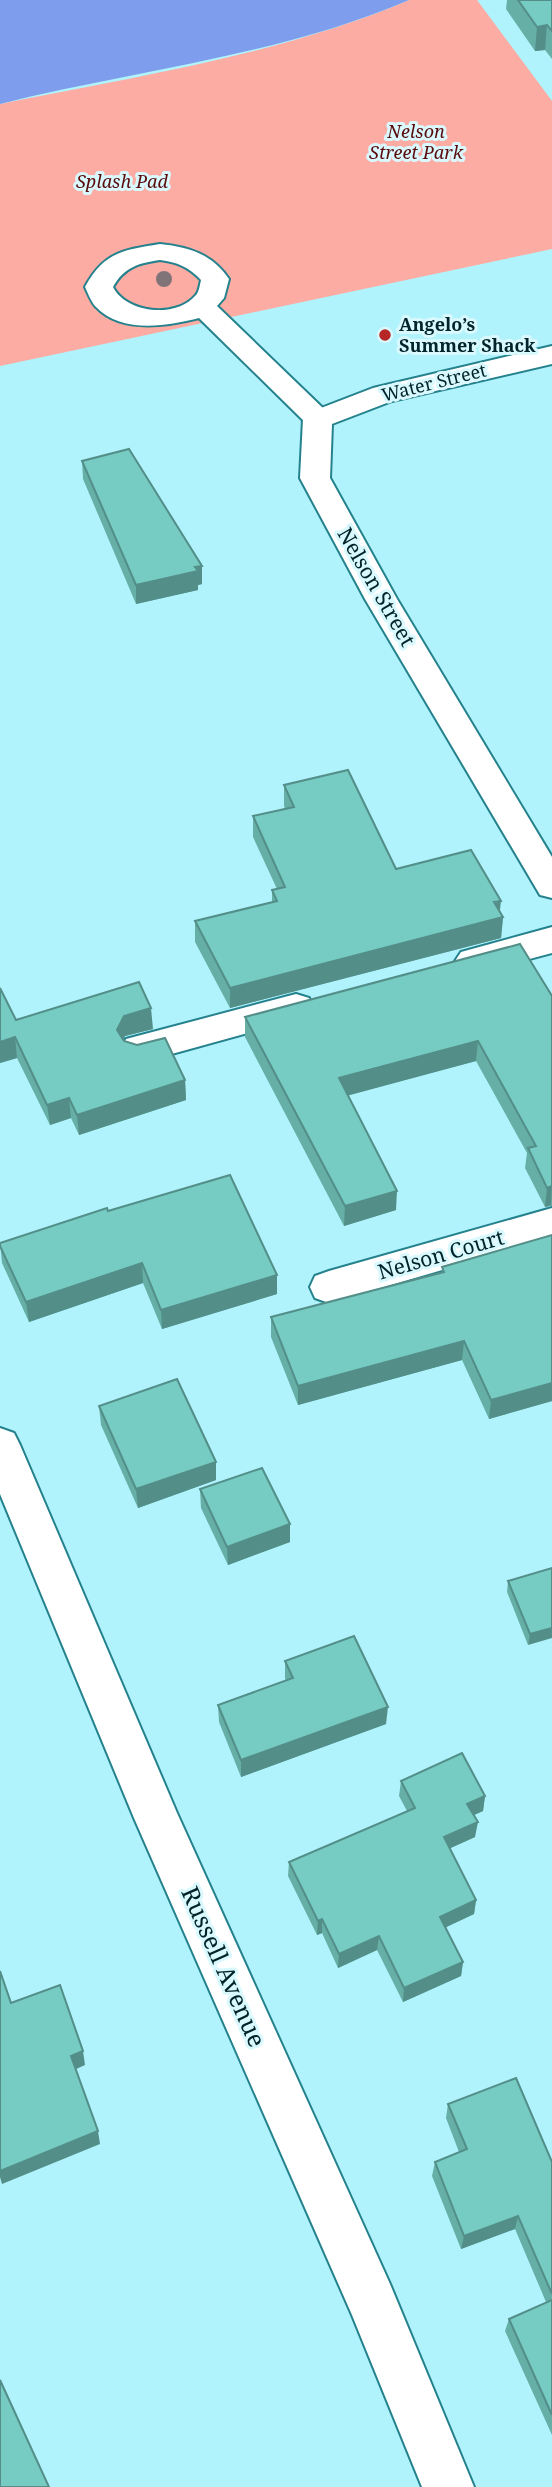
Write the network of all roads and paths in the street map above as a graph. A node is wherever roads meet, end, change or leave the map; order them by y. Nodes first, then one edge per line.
1 (201, 305) dead end
2 (552, 355) edge
3 (318, 419) junction
4 (552, 886) edge
5 (552, 940) edge
6 (447, 968) edge
7 (327, 999) edge
8 (139, 1049) edge
9 (552, 1223) edge
10 (329, 1287) dead end
11 (0, 1446) edge
12 (448, 2487) edge

1 - 3 street
2 - 3 street, Water Street
3 - 4 street, Nelson Street
5 - 6 street
7 - 8 street
9 - 10 street, Nelson Court
11 - 12 street, Russell Avenue

